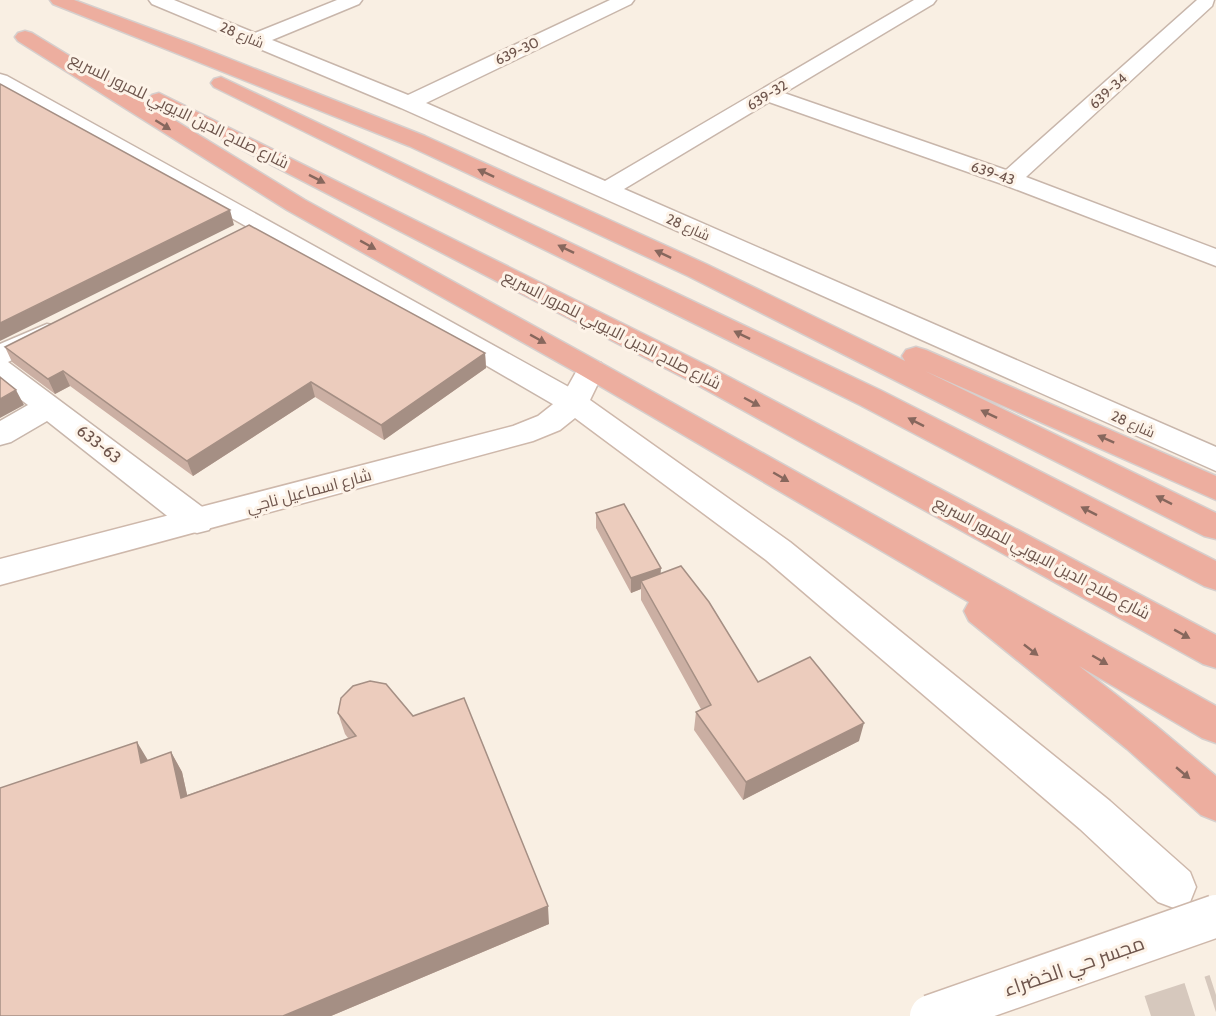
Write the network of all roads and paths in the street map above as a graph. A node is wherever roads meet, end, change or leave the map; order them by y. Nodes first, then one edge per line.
1 (59, 0) edge
2 (158, 0) edge
3 (353, 0) edge
4 (625, 0) edge
5 (927, 0) edge
6 (1207, 2) edge
7 (90, 14) junction
8 (0, 24) edge
9 (25, 37) junction
10 (254, 40) junction
11 (0, 80) edge
12 (768, 95) junction
13 (409, 103) junction
14 (1010, 179) junction
15 (606, 190) junction
16 (260, 224) junction
17 (229, 240) edge
18 (1216, 258) edge
19 (697, 270) junction
20 (73, 319) edge
21 (0, 356) edge
22 (0, 369) edge
23 (591, 369) junction
24 (574, 403) junction
25 (49, 406) junction
26 (0, 435) edge
27 (1216, 467) edge
28 (848, 516) junction
29 (197, 520) junction
30 (1216, 527) edge
31 (0, 572) edge
32 (1216, 577) edge
33 (1216, 653) edge
34 (1216, 726) edge
35 (1216, 802) edge
36 (1174, 887) dead end
37 (1216, 916) edge
38 (931, 1016) edge

1 - 7 highway
2 - 10 street, شارع 28
3 - 10 street
4 - 13 street, 639-30
5 - 12 street, 639-32
6 - 14 street, 639-34
19 -> 7 highway
32 -> 7 highway
8 - 9 highway, شارع صلاح الدين الايوبي للمرور السريع
9 -> 23 highway
9 -> 33 highway, شارع صلاح الدين الايوبي للمرور السريع
10 - 13 street, شارع 28
11 - 16 street
12 - 14 street, 639-43
12 - 15 street, 639-32
13 - 15 street, شارع 28
14 - 18 street, 639-43
15 - 27 street, شارع 28
16 - 17 street
16 - 24 street
27 -> 19 highway
30 -> 19 highway
20 - 21 street
22 - 25 street, 633-63
23 - 24 street, شارع اسماعيل ناجي
23 -> 28 highway
24 - 29 street, شارع اسماعيل ناجي
24 - 36 street
25 - 26 street
25 - 29 street, 633-63
28 -> 34 highway
28 -> 35 highway
29 - 31 street, شارع اسماعيل ناجي
37 - 38 street, مجسر حي الخضراء, bridge

